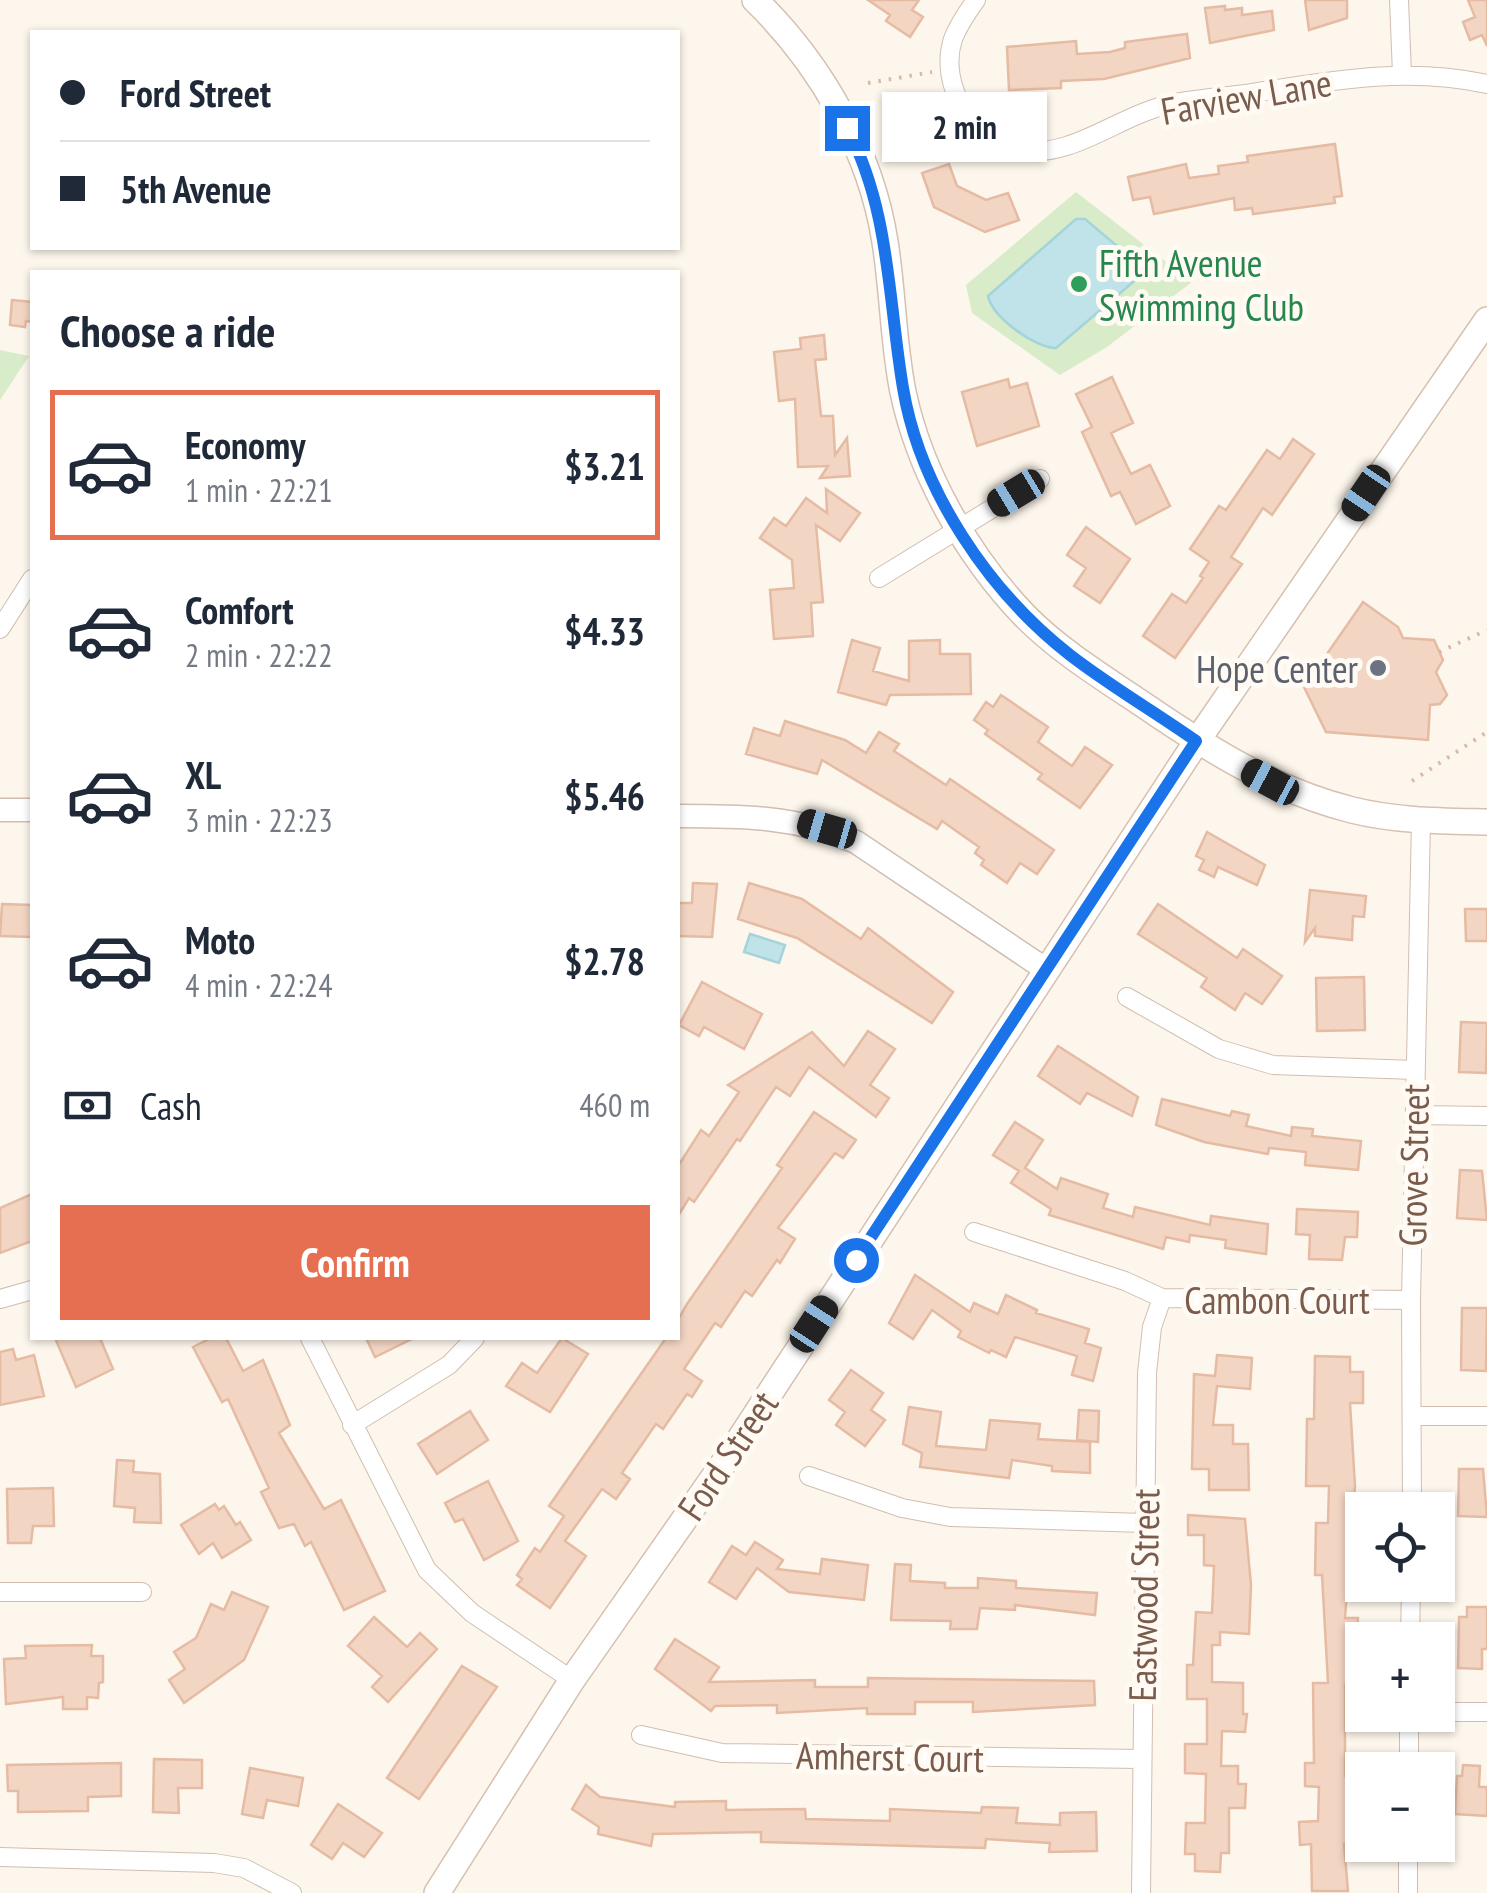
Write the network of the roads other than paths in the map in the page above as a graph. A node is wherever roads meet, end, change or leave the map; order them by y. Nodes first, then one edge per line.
1 (755, 0) edge
2 (976, 0) edge
3 (1399, 0) edge
4 (1402, 74) junction
5 (1487, 84) edge
6 (1487, 320) edge
7 (1040, 479) dead end
8 (959, 527) junction
9 (879, 578) dead end
10 (30, 582) edge
11 (0, 629) edge
12 (1196, 741) junction
13 (0, 810) edge
14 (30, 810) edge
15 (680, 816) edge
16 (1421, 821) junction
17 (1487, 822) edge
18 (1045, 968) junction
19 (1127, 997) dead end
20 (1415, 1070) junction
21 (1415, 1116) junction
22 (1487, 1116) edge
23 (974, 1232) dead end
24 (30, 1291) edge
25 (1162, 1298) junction
26 (0, 1299) edge
27 (1411, 1300) junction
28 (311, 1340) edge
29 (473, 1340) edge
30 (1412, 1416) junction
31 (1487, 1416) edge
32 (352, 1424) junction
33 (809, 1476) dead end
34 (1412, 1492) edge
35 (1144, 1523) junction
36 (0, 1592) edge
37 (142, 1592) dead end
38 (572, 1680) junction
39 (1455, 1712) edge
40 (1487, 1712) edge
41 (642, 1735) dead end
42 (1141, 1759) junction
43 (0, 1858) edge
44 (1408, 1862) edge
45 (292, 1893) edge
46 (437, 1893) edge
47 (1141, 1893) edge
48 (1408, 1893) edge

1 - 8 main road
2 - 4 street, Farview Lane
3 - 4 street
4 - 5 street, Farview Lane
6 - 12 main road, Ford Street
7 - 8 street
8 - 9 street
8 - 12 main road
10 - 11 street
12 - 16 main road
12 - 18 main road, Ford Street
13 - 14 street
15 - 18 street
16 - 17 main road
16 - 20 street, Grove Street
18 - 38 main road, Ford Street
19 - 20 street
20 - 21 street, Grove Street
21 - 22 street
21 - 27 street, Grove Street
23 - 25 street, Cambon Court
24 - 26 street
25 - 27 street, Cambon Court
25 - 35 street, Eastwood Street
27 - 30 street, Grove Street
28 - 32 street
29 - 32 street
30 - 31 street
30 - 34 street, Grove Street
32 - 38 street
33 - 35 street
35 - 42 street, Eastwood Street
36 - 37 street
38 - 46 main road, Ford Street
39 - 40 street
41 - 42 street, Amherst Court
42 - 47 street, Eastwood Street
43 - 45 street
44 - 48 street

